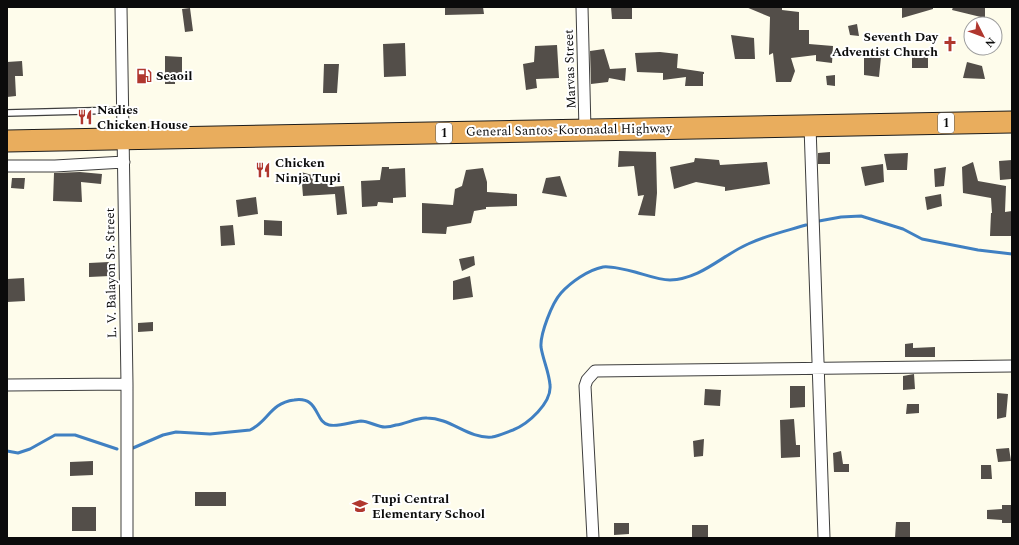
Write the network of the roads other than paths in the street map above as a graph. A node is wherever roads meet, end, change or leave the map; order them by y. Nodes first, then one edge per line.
1 (120, 7) edge
2 (582, 7) edge
3 (123, 110) junction
4 (7, 113) edge
5 (1012, 122) edge
6 (810, 126) junction
7 (585, 130) junction
8 (123, 139) junction
9 (7, 141) edge
10 (124, 162) junction
11 (7, 166) edge
12 (1012, 366) edge
13 (819, 369) junction
14 (127, 384) junction
15 (7, 385) edge
16 (127, 538) edge
17 (593, 538) edge
18 (824, 538) edge

1 - 3 street, L. V. Balayon Sr. Street
2 - 7 street, Marvas Street
3 - 4 lane
3 - 8 street, L. V. Balayon Sr. Street
5 - 6 highway, General Santos-Koronadal Highway / 1
6 - 7 highway, General Santos-Koronadal Highway / 1
6 - 13 street
7 - 8 highway, General Santos-Koronadal Highway / 1
8 - 9 highway, General Santos-Koronadal Highway / 1
8 - 10 street, L. V. Balayon Sr. Street
10 - 11 street
10 - 14 street, L. V. Balayon Sr. Street
12 - 13 street
13 - 17 street
13 - 18 street
14 - 15 street
14 - 16 street, L. V. Balayon Sr. Street

